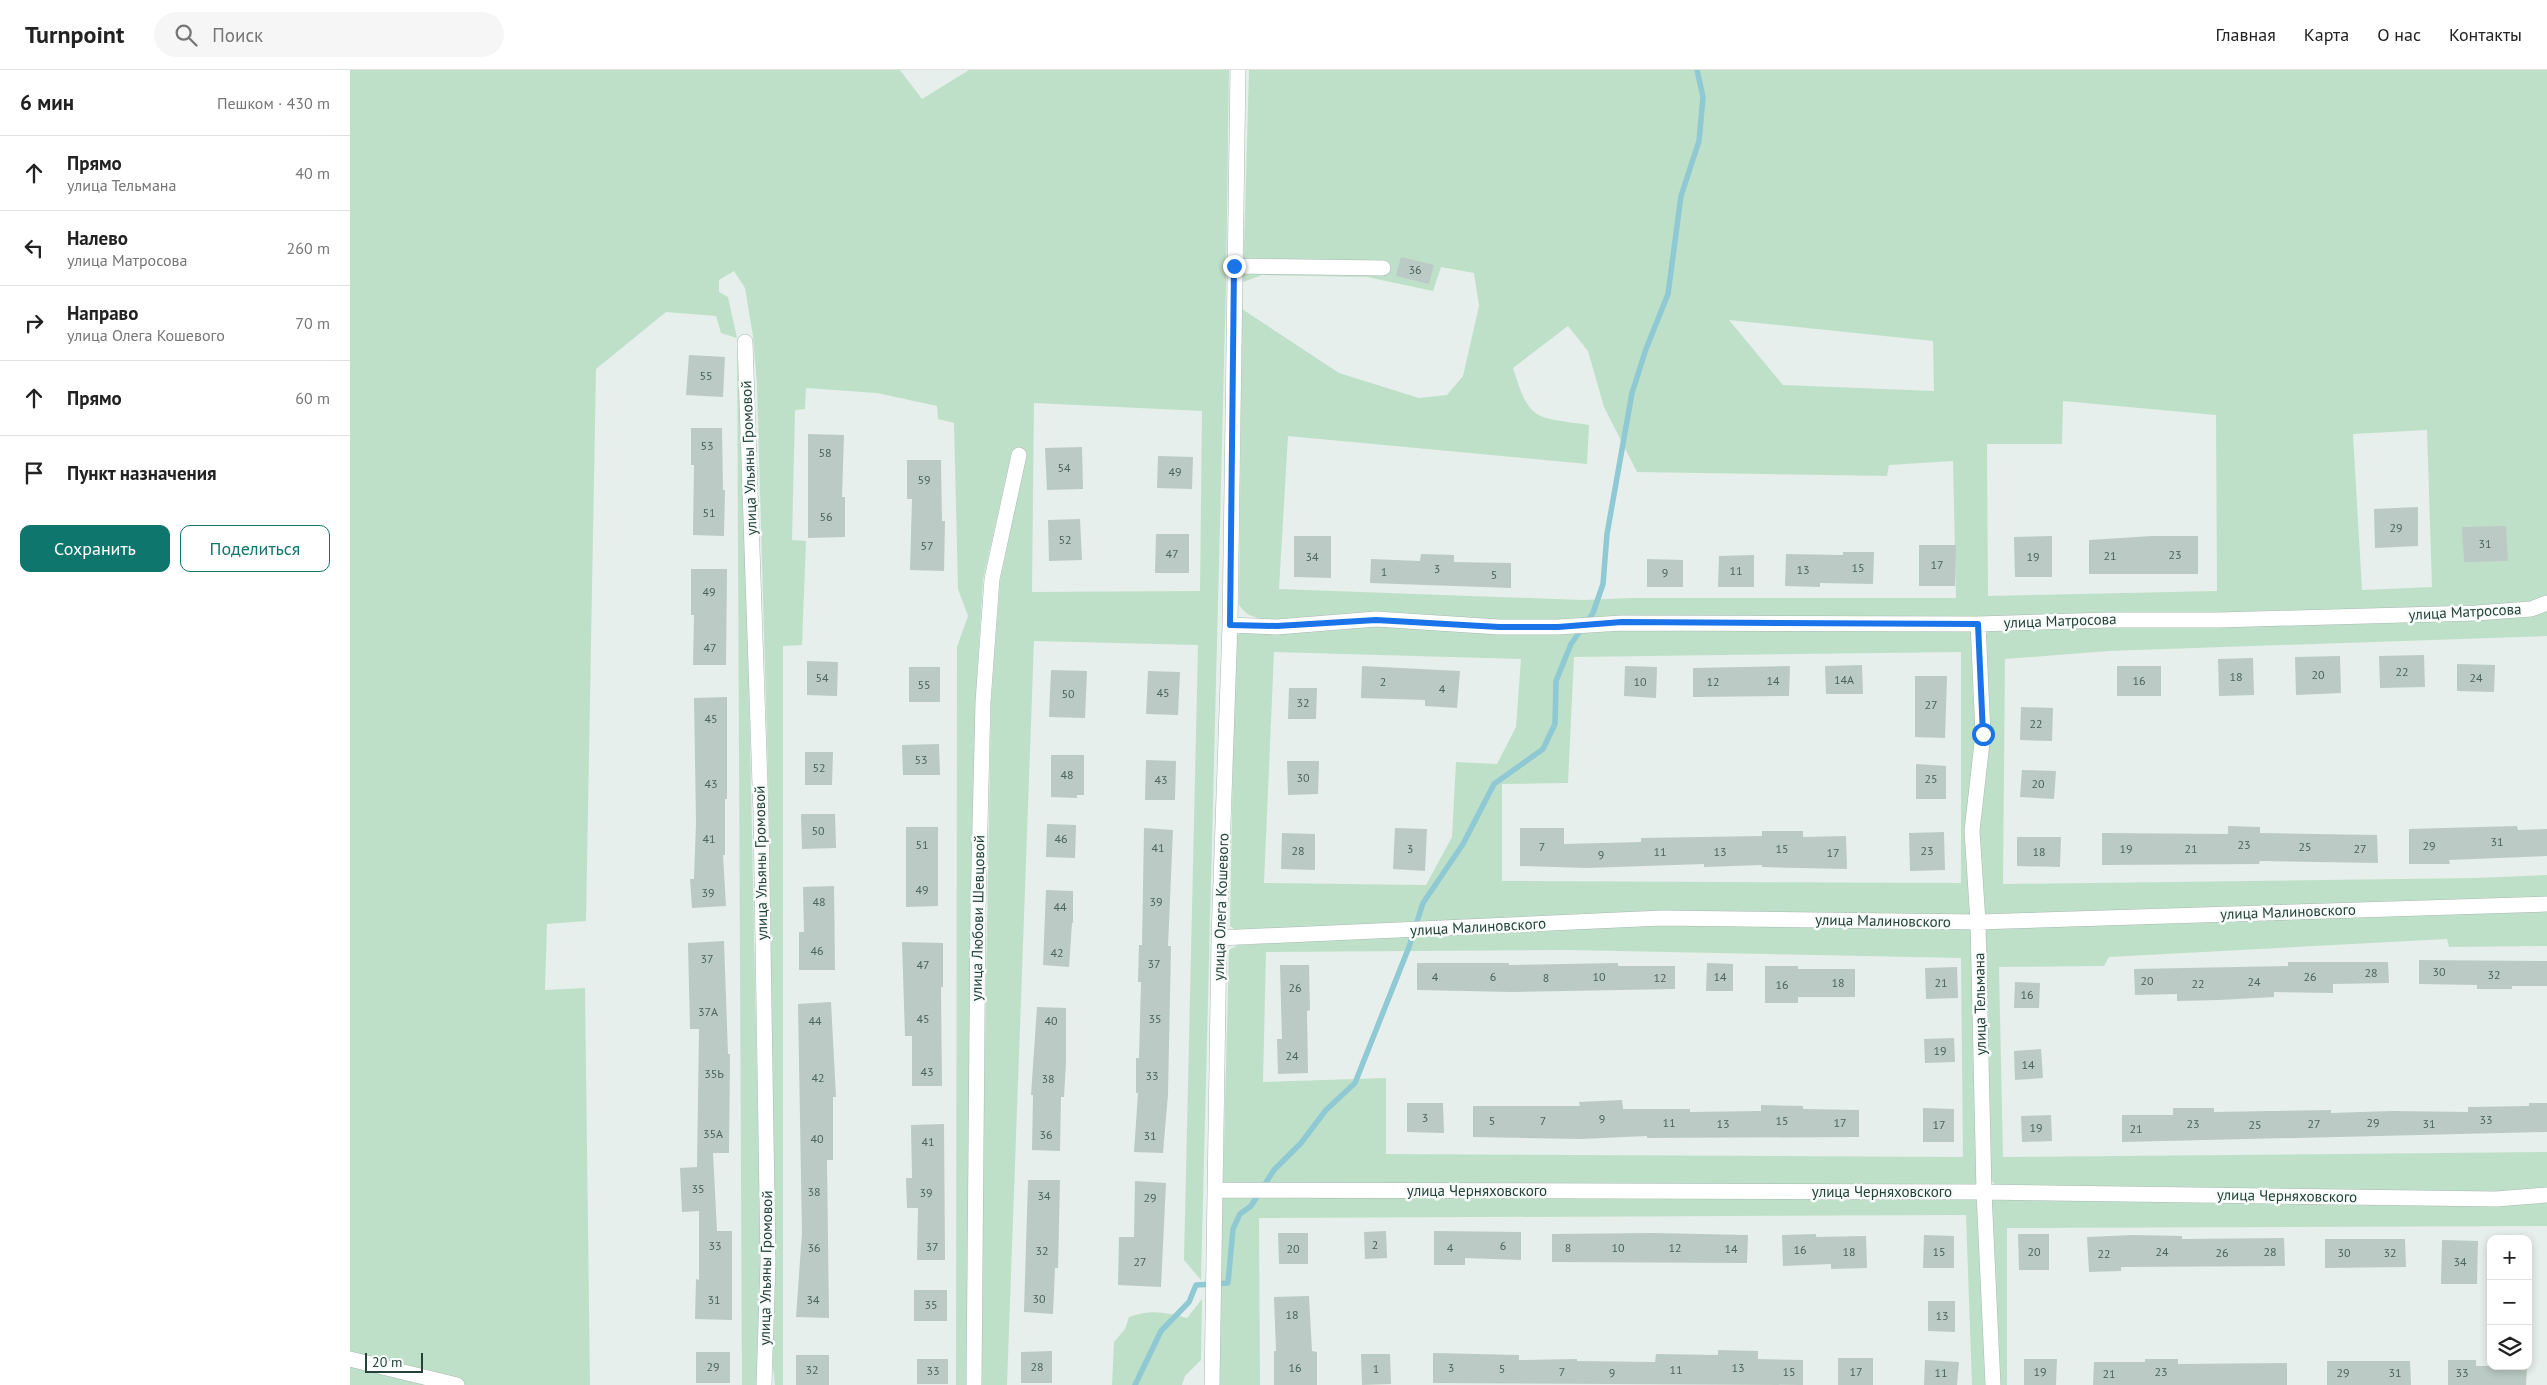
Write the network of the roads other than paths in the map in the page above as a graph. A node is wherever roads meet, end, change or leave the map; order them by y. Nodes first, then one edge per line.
1 (1238, 70) edge
2 (1234, 266) junction
3 (1383, 268) dead end
4 (745, 342) dead end
5 (1019, 455) dead end
6 (2547, 602) edge
7 (1978, 624) junction
8 (1230, 625) junction
9 (2547, 904) edge
10 (1978, 922) junction
11 (1219, 938) junction
12 (1216, 1190) junction
13 (1984, 1192) junction
14 (2547, 1195) edge
15 (350, 1359) edge
16 (457, 1385) edge
17 (764, 1385) edge
18 (974, 1385) edge
19 (1212, 1385) edge
20 (1993, 1385) edge

1 - 2 street, улица Олега Кошевого
2 - 3 street
2 - 8 street, улица Олега Кошевого
4 - 17 street, улица Ульяны Громовой
5 - 18 street, улица Любови Шевцовой
6 - 7 street, улица Матросова
7 - 8 street, улица Матросова
7 - 10 street, улица Тельмана
8 - 11 street, улица Олега Кошевого
9 - 10 street, улица Малиновского
10 - 11 street, улица Малиновского
10 - 13 street, улица Тельмана
11 - 12 street, улица Олега Кошевого
12 - 13 street, улица Черняховского
12 - 19 street, улица Олега Кошевого
13 - 14 street, улица Черняховского
13 - 20 street, улица Тельмана
15 - 16 street

